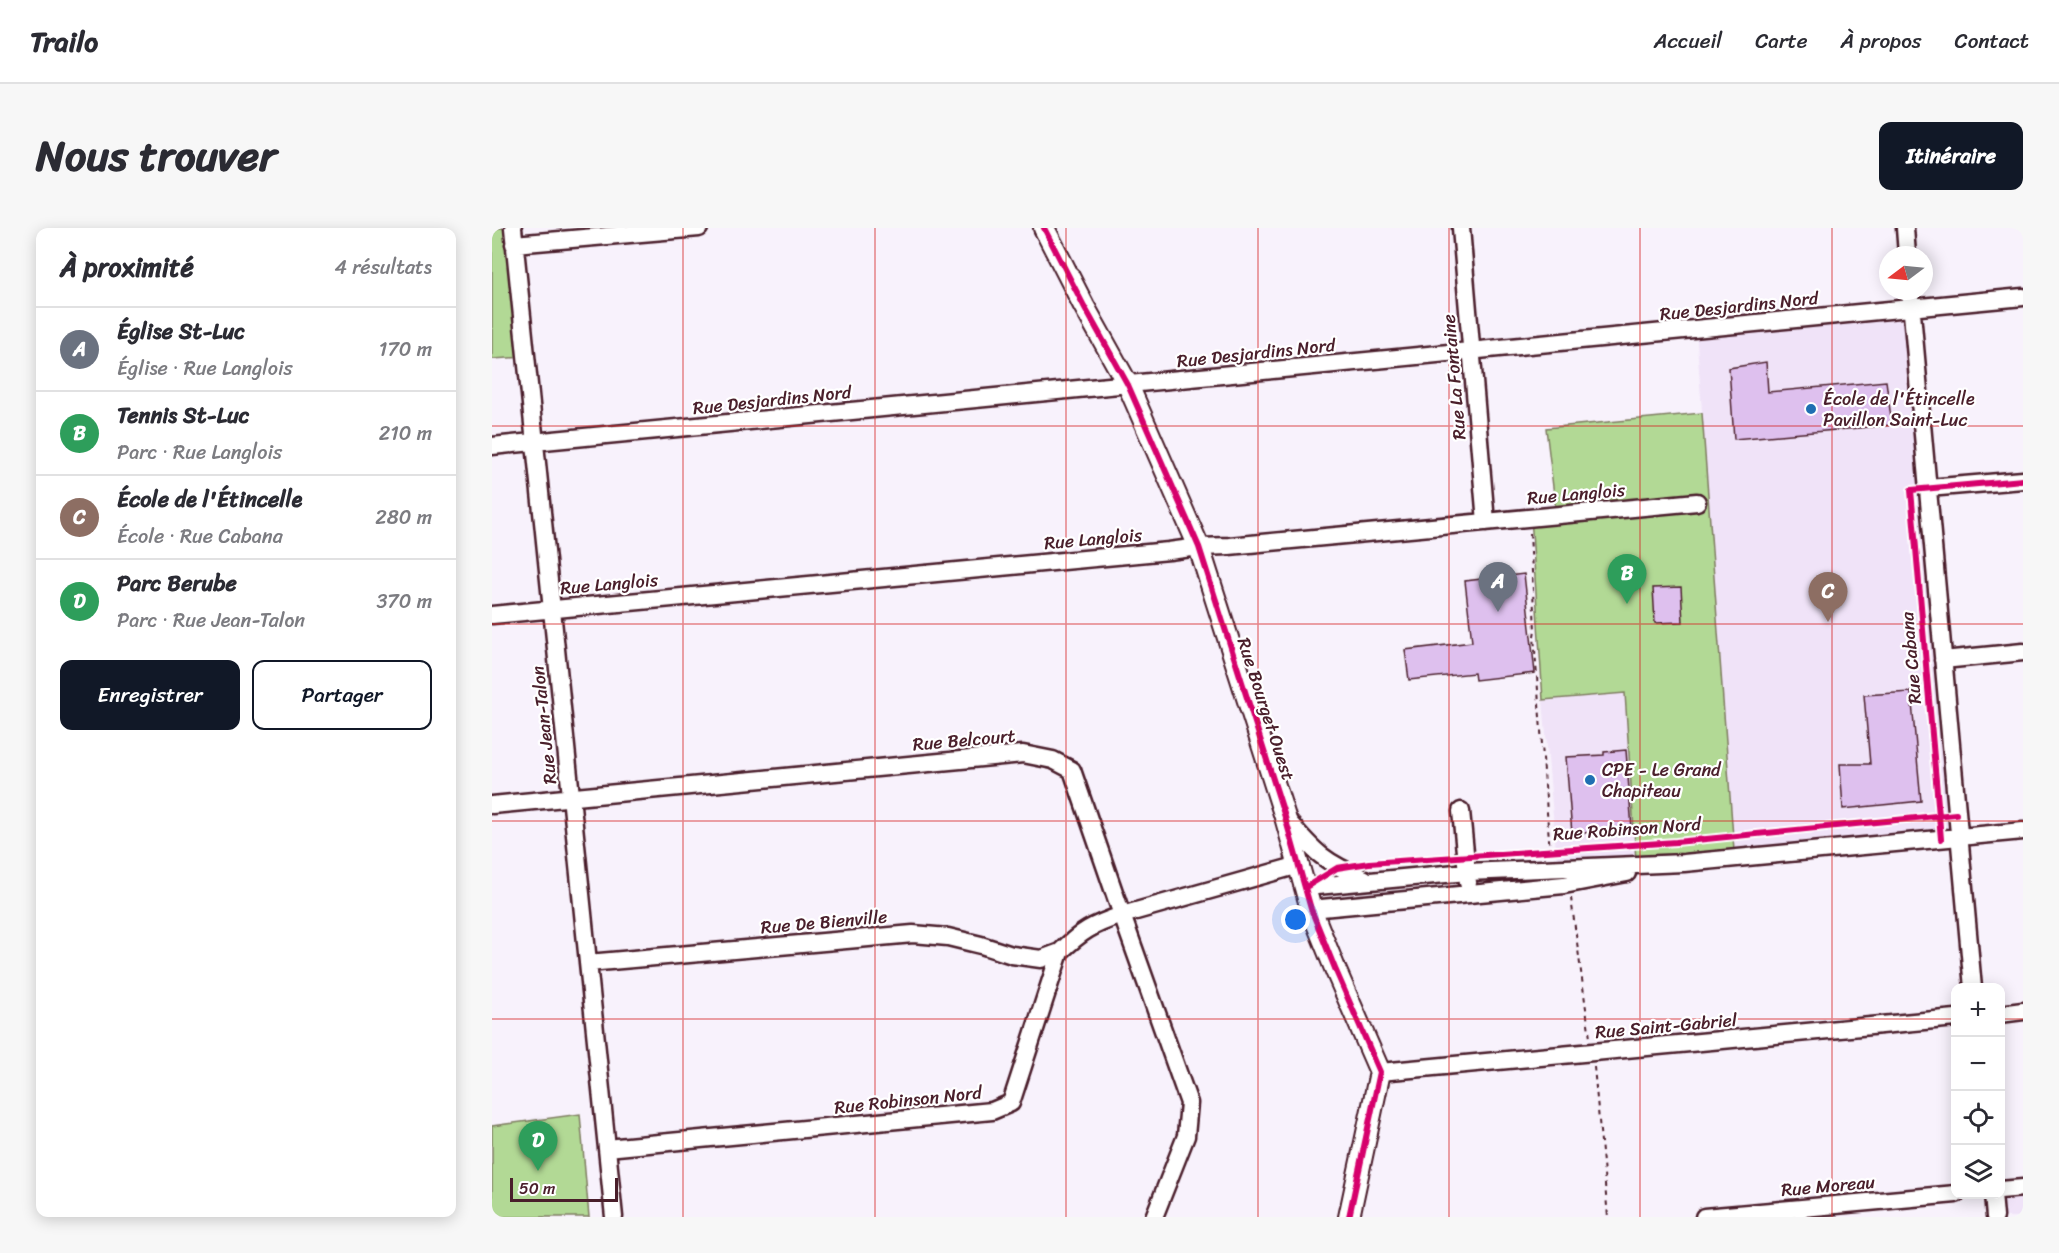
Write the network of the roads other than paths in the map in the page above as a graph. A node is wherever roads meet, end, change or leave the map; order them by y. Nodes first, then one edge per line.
1 (699, 228) edge
2 (1044, 228) edge
3 (1461, 228) edge
4 (1905, 228) edge
5 (514, 236) edge
6 (1906, 246) edge
7 (2023, 297) edge
8 (1911, 300) edge
9 (1912, 309) junction
10 (1471, 351) junction
11 (1128, 385) junction
12 (535, 442) junction
13 (492, 446) edge
14 (2023, 480) edge
15 (1928, 488) junction
16 (1697, 502) dead end
17 (1486, 522) junction
18 (1199, 547) junction
19 (551, 609) junction
20 (492, 615) edge
21 (2023, 652) edge
22 (1943, 660) junction
23 (572, 798) junction
24 (492, 805) edge
25 (1461, 811) dead end
26 (1285, 817) junction
27 (2023, 831) edge
28 (1958, 837) junction
29 (1684, 863) junction
30 (1299, 865) junction
31 (1467, 872) junction
32 (1368, 881) junction
33 (1306, 887) junction
34 (1469, 893) junction
35 (1311, 909) junction
36 (1122, 915) junction
37 (1060, 952) junction
38 (588, 963) junction
39 (1973, 983) edge
40 (2023, 1011) edge
41 (2005, 1013) edge
42 (1951, 1018) edge
43 (1380, 1072) junction
44 (607, 1148) junction
45 (2023, 1188) edge
46 (2005, 1190) edge
47 (1951, 1194) edge
48 (1993, 1199) edge
49 (614, 1217) edge
50 (1154, 1217) edge
51 (1349, 1217) edge
52 (1704, 1217) edge
53 (1995, 1217) edge

1 - 5 street
2 - 11 street, Rue Bourget Ouest
3 - 10 street, Rue La Fontaine
4 - 6 street
5 - 12 street, Rue Jean-Talon
7 - 9 street, Rue Desjardins Nord
8 - 9 street, Rue Cabana
9 - 10 street, Rue Desjardins Nord
9 - 15 street, Rue Cabana
10 - 11 street, Rue Desjardins Nord
10 - 17 street, Rue La Fontaine
11 - 12 street, Rue Desjardins Nord
11 - 18 street, Rue Bourget Ouest
12 - 13 street, Rue Desjardins Nord
12 - 19 street, Rue Jean-Talon
14 - 15 street
15 - 22 street, Rue Cabana
16 - 17 street, Rue Langlois
17 - 18 street, Rue Langlois
18 - 19 street, Rue Langlois
18 - 26 street, Rue Bourget Ouest
19 - 20 street, Rue Langlois
19 - 23 street, Rue Jean-Talon
21 - 22 street
22 - 28 street, Rue Cabana
23 - 24 street, Rue Belcourt
23 - 36 street, Rue Belcourt
23 - 38 street, Rue Jean-Talon
25 - 31 street
26 - 30 street, Rue Bourget Ouest
26 - 32 street
27 - 28 street, Rue Robinson Nord
28 - 29 street, Rue Robinson Nord
28 - 39 street, Rue Cabana
29 - 31 street, Rue Robinson Nord
29 - 34 street, Rue Robinson Nord
30 - 33 street, Rue Bourget Ouest
30 - 36 street
31 - 32 street, Rue Robinson Nord
31 - 34 street
32 - 33 street, Rue Robinson Nord
33 - 35 street, Rue Bourget Ouest
34 - 35 street, Rue Robinson Nord
35 - 43 street, Rue Bourget Ouest
36 - 37 street
36 - 50 street, Rue Belcourt
37 - 38 street, Rue De Bienville
37 - 44 street, Rue Robinson Nord
38 - 44 street, Rue Jean-Talon
40 - 41 street
42 - 43 street, Rue Saint-Gabriel
43 - 51 street
44 - 49 street, Rue Jean-Talon
45 - 46 street
47 - 52 street, Rue Moreau
48 - 53 street

